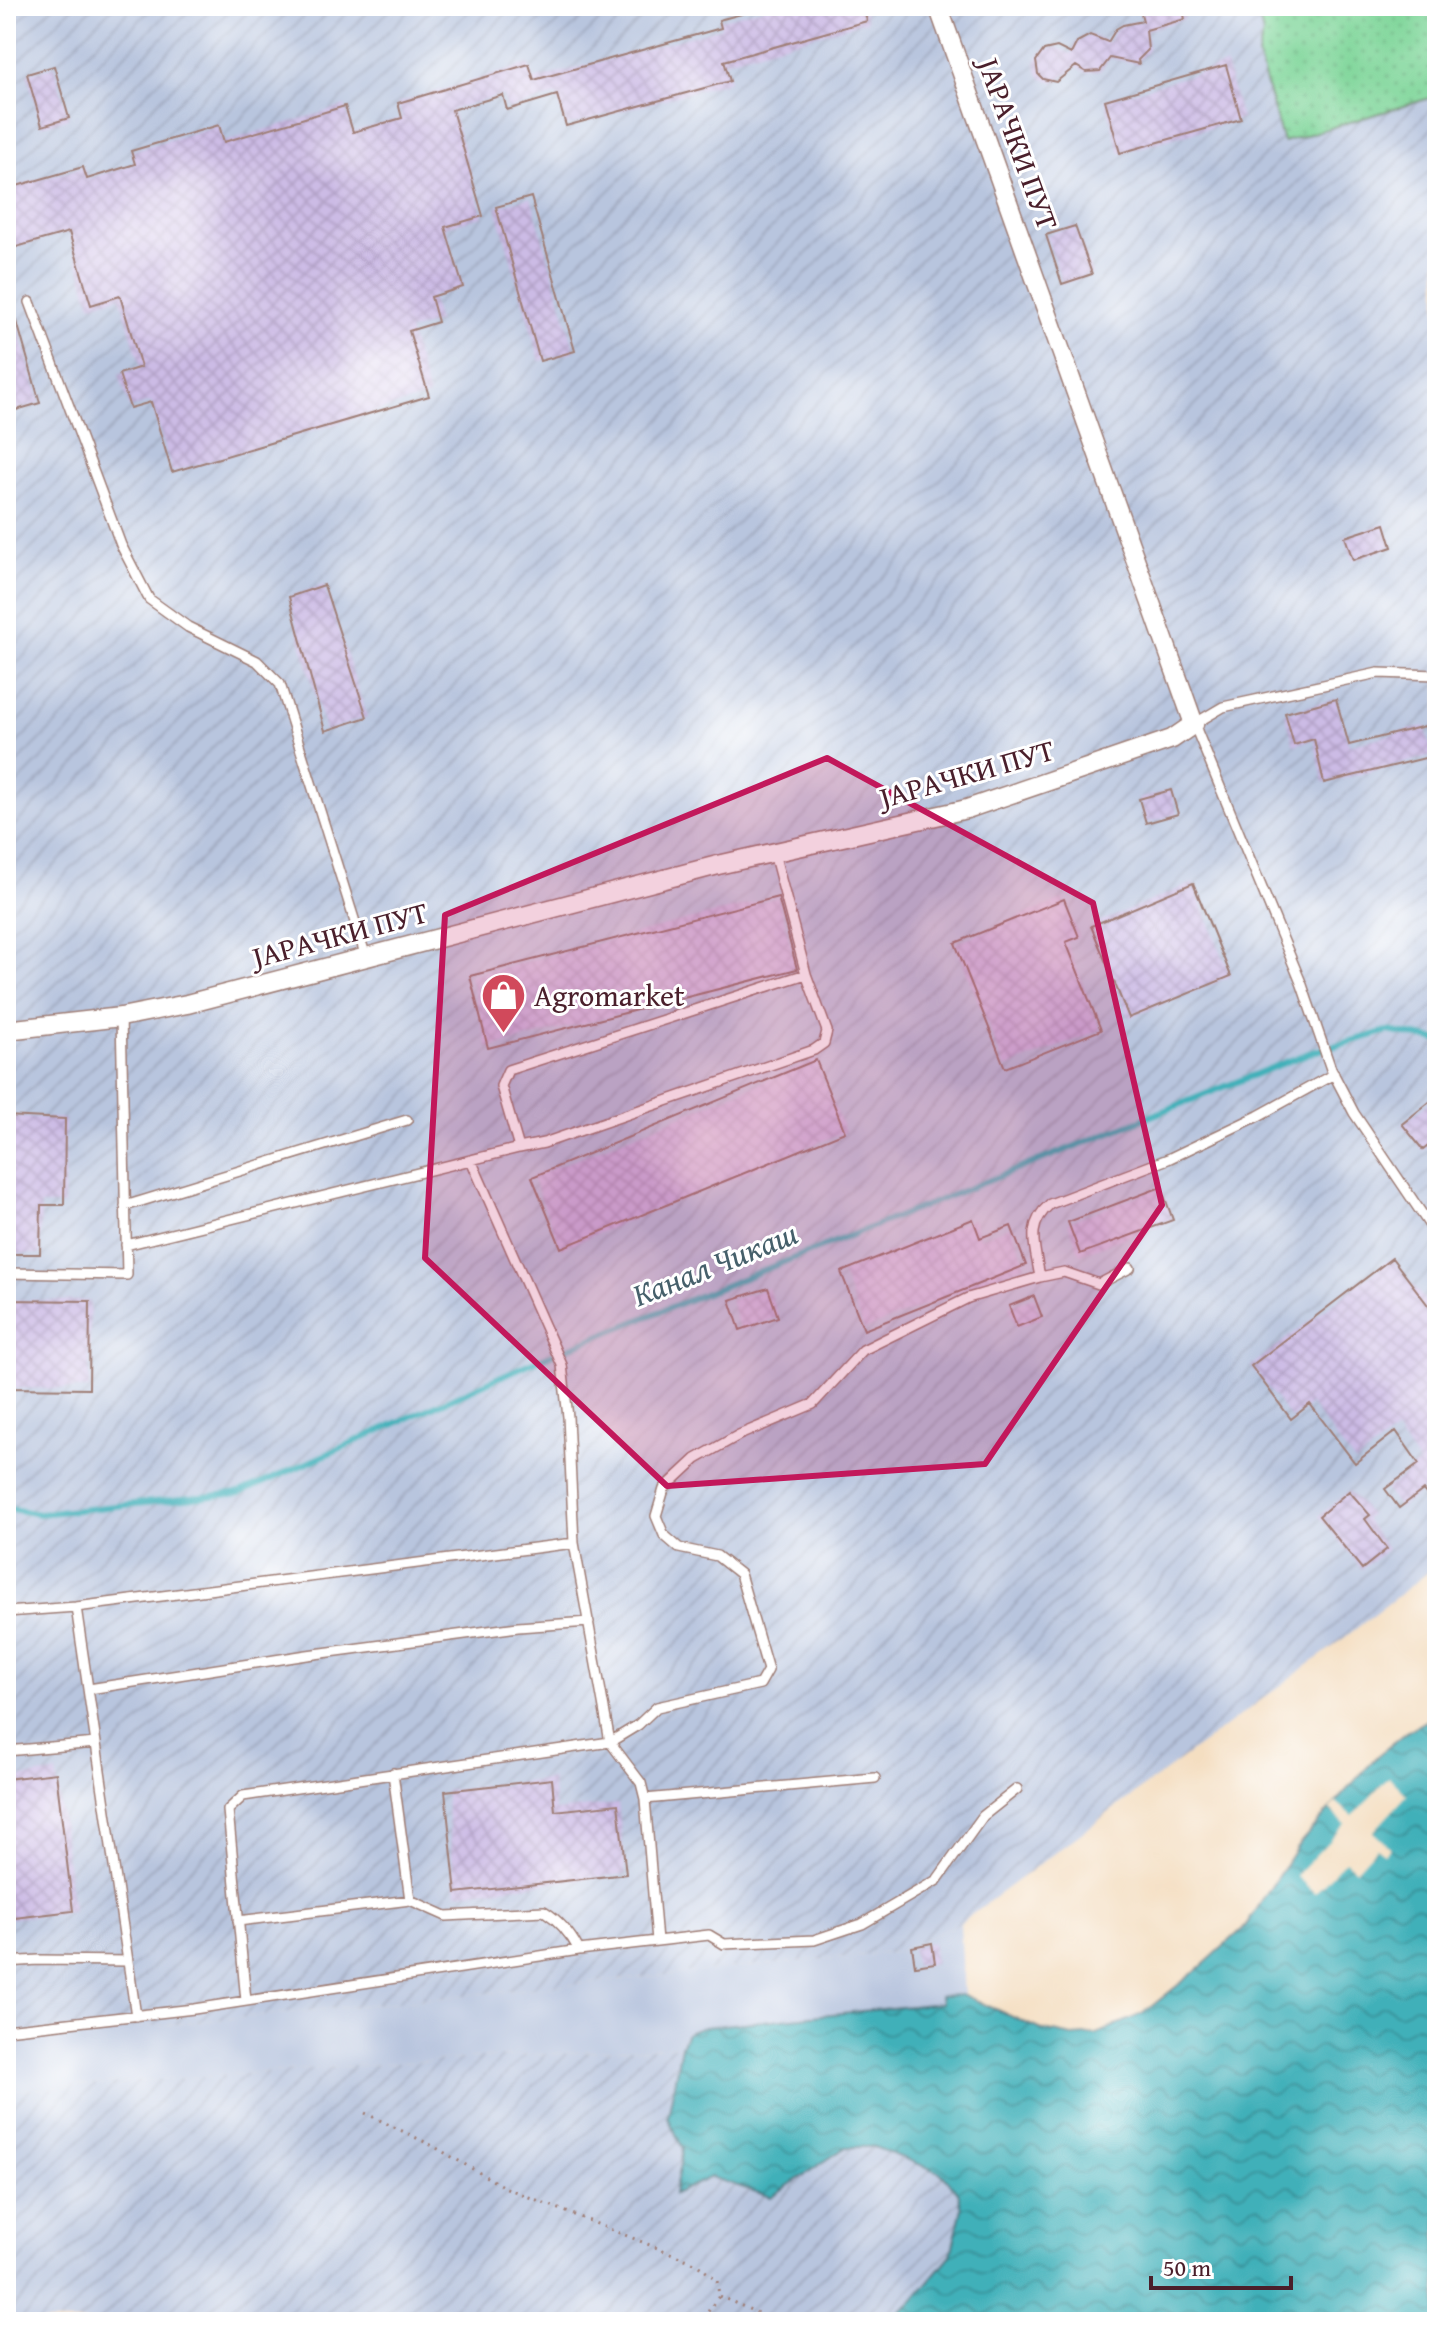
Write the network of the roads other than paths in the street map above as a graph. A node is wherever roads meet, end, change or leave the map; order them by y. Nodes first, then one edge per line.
1 (938, 6) edge
2 (30, 302) dead end
3 (1437, 675) edge
4 (1194, 724) junction
5 (774, 853) junction
6 (366, 957) junction
7 (806, 974) junction
8 (121, 1017) junction
9 (6, 1030) edge
10 (1332, 1072) junction
11 (407, 1120) dead end
12 (519, 1148) junction
13 (471, 1160) junction
14 (125, 1206) junction
15 (1437, 1236) edge
16 (126, 1245) junction
17 (1130, 1268) dead end
18 (6, 1273) edge
19 (1040, 1277) junction
20 (574, 1543) junction
21 (76, 1607) junction
22 (6, 1612) edge
23 (589, 1622) junction
24 (89, 1689) junction
25 (610, 1742) junction
26 (96, 1743) junction
27 (6, 1751) edge
28 (393, 1773) junction
29 (875, 1778) dead end
30 (1017, 1789) dead end
31 (645, 1799) junction
32 (410, 1900) junction
33 (238, 1921) junction
34 (657, 1941) junction
35 (579, 1950) junction
36 (128, 1961) junction
37 (6, 1962) edge
38 (246, 2001) junction
39 (136, 2016) junction
40 (6, 2030) edge

1 - 4 street, ЈАРАЧКИ ПУТ
2 - 6 lane
3 - 4 lane
4 - 5 street, ЈАРАЧКИ ПУТ
4 - 10 lane
5 - 6 street, ЈАРАЧКИ ПУТ
5 - 7 lane
6 - 8 street, ЈАРАЧКИ ПУТ
7 - 12 lane
7 - 12 lane
8 - 9 street, ЈАРАЧКИ ПУТ
8 - 14 lane
10 - 15 lane
10 - 19 lane
11 - 14 lane
12 - 13 lane
13 - 16 lane
13 - 20 lane
14 - 16 lane
16 - 18 lane
17 - 19 lane
19 - 25 lane
20 - 21 lane
20 - 23 lane
21 - 22 lane
21 - 24 lane
23 - 24 lane
23 - 25 lane
24 - 26 lane
25 - 28 lane
25 - 31 lane
26 - 27 lane
26 - 36 lane
28 - 32 lane
28 - 33 lane
29 - 31 lane
30 - 34 lane
31 - 34 lane
32 - 33 lane
32 - 35 lane
33 - 38 lane
34 - 35 lane
35 - 38 lane
36 - 37 lane
36 - 39 lane
38 - 39 lane
39 - 40 lane

